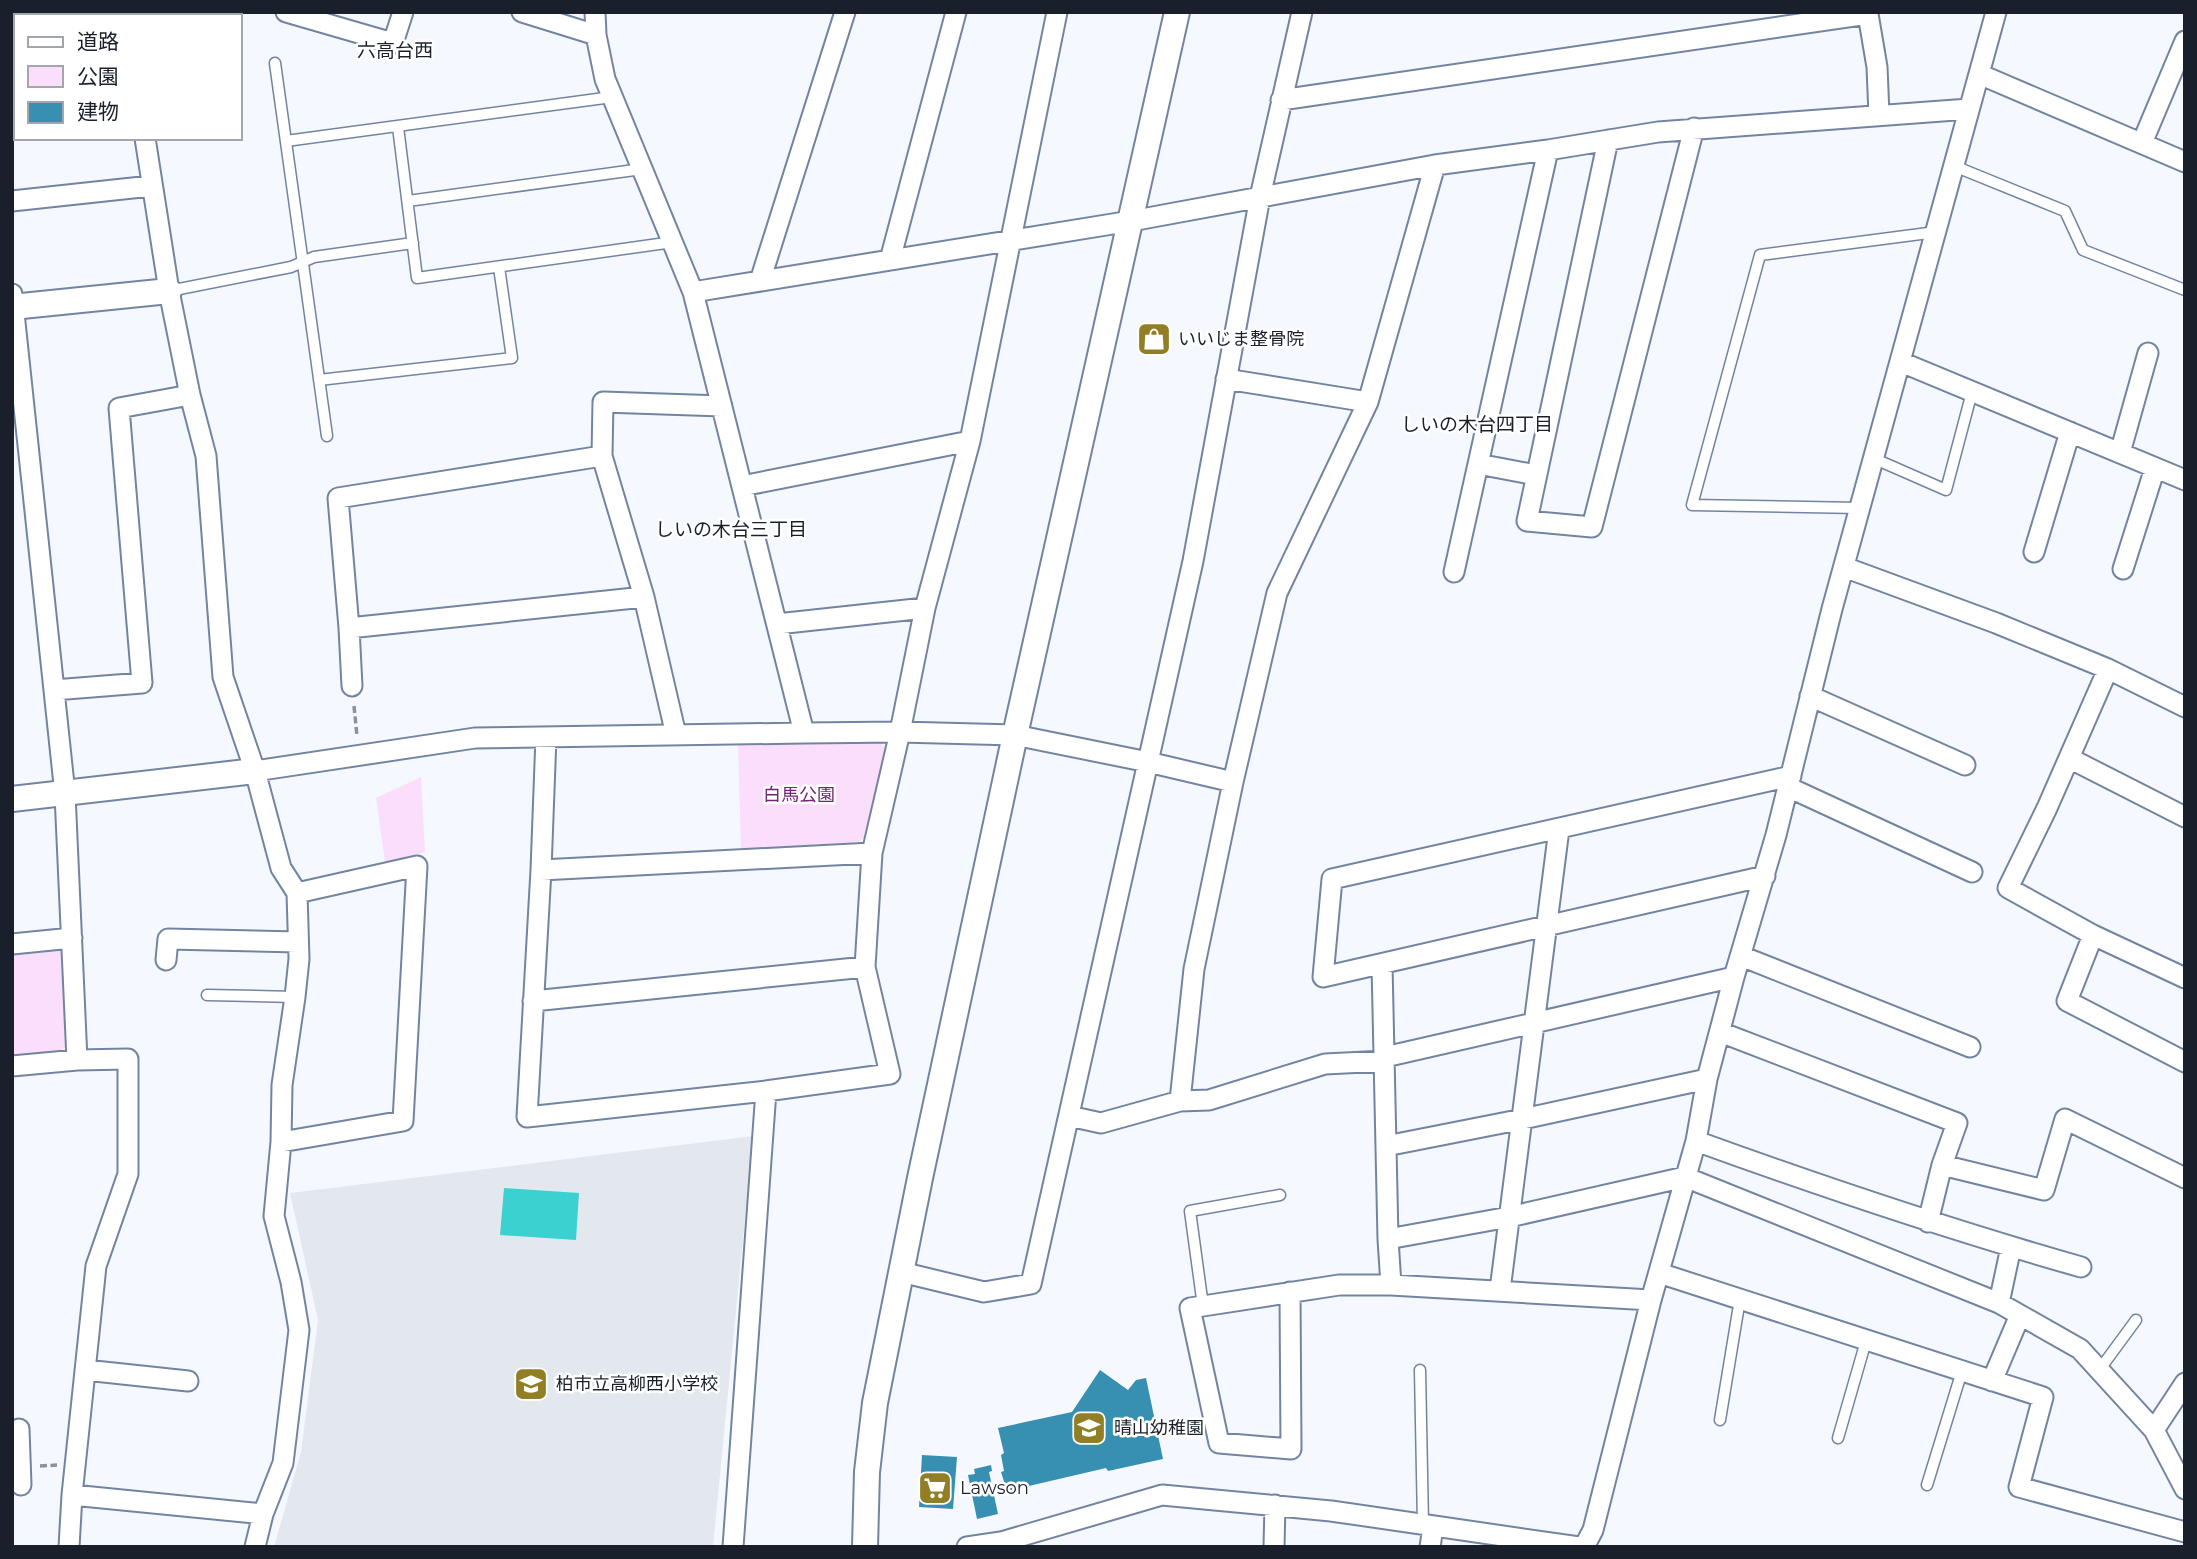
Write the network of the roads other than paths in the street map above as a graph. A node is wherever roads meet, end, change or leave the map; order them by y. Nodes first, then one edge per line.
1 (286, 12) edge
2 (403, 12) edge
3 (522, 12) edge
4 (595, 12) edge
5 (845, 12) edge
6 (956, 12) edge
7 (1057, 12) edge
8 (1177, 12) edge
9 (1302, 12) edge
10 (1996, 12) edge
11 (1868, 13) edge
12 (596, 35) junction
13 (2185, 41) edge
14 (275, 63) dead end
15 (1979, 74) junction
16 (612, 97) junction
17 (1281, 100) junction
18 (1969, 109) junction
19 (1879, 115) junction
20 (398, 127) junction
21 (1694, 128) junction
22 (145, 140) edge
23 (1608, 140) junction
24 (286, 141) junction
25 (2142, 143) junction
26 (1548, 150) junction
27 (2185, 162) edge
28 (1435, 165) junction
29 (1954, 166) junction
30 (642, 169) junction
31 (151, 186) junction
32 (1259, 197) junction
33 (12, 201) edge
34 (408, 201) junction
35 (1131, 221) junction
36 (1936, 232) junction
37 (1012, 241) junction
38 (673, 242) junction
39 (413, 243) junction
40 (890, 260) junction
41 (303, 262) junction
42 (499, 267) junction
43 (760, 281) junction
44 (2185, 290) edge
45 (169, 291) junction
46 (693, 292) junction
47 (13, 303) edge
48 (2148, 354) dead end
49 (1901, 362) junction
50 (1226, 379) junction
51 (319, 380) junction
52 (1972, 392) junction
53 (190, 395) junction
54 (1368, 402) junction
55 (18, 403) edge
56 (722, 406) junction
57 (2070, 432) junction
58 (327, 436) dead end
59 (971, 441) junction
60 (2120, 453) junction
61 (602, 456) junction
62 (1875, 459) junction
63 (1478, 464) junction
64 (2155, 468) junction
65 (1536, 475) junction
66 (2185, 480) edge
67 (742, 486) junction
68 (1859, 508) junction
69 (2034, 552) dead end
70 (1844, 567) junction
71 (2123, 569) dead end
72 (1454, 572) dead end
73 (644, 597) junction
74 (925, 608) junction
75 (777, 624) junction
76 (349, 628) junction
77 (2108, 669) junction
78 (352, 686) road end
79 (54, 691) junction
80 (1810, 696) junction
81 (2185, 707) edge
82 (900, 732) junction
83 (804, 733) junction
84 (676, 735) junction
85 (1015, 736) junction
86 (546, 737) junction
87 (2069, 758) junction
88 (1148, 762) junction
89 (1965, 765) dead end
90 (255, 771) junction
91 (1790, 781) junction
92 (1233, 782) junction
93 (65, 794) junction
94 (12, 799) edge
95 (2185, 817) edge
96 (1559, 830) junction
97 (872, 853) junction
98 (541, 870) junction
99 (1972, 872) dead end
100 (1765, 876) junction
101 (297, 892) junction
102 (1548, 925) junction
103 (2093, 935) junction
104 (72, 938) junction
105 (298, 942) junction
106 (12, 944) edge
107 (1741, 956) junction
108 (166, 960) dead end
109 (1382, 964) junction
110 (865, 967) junction
111 (1734, 977) junction
112 (2185, 978) edge
113 (206, 995) dead end
114 (295, 997) junction
115 (533, 1001) junction
116 (1535, 1023) junction
117 (1720, 1032) junction
118 (1970, 1047) dead end
119 (1385, 1059) junction
120 (77, 1060) junction
121 (2185, 1062) edge
122 (12, 1066) edge
123 (1707, 1079) junction
124 (766, 1091) junction
125 (1180, 1101) junction
126 (1069, 1116) junction
127 (1523, 1119) junction
128 (1696, 1140) junction
129 (281, 1142) junction
130 (1386, 1146) junction
131 (1942, 1165) junction
132 (1685, 1177) junction
133 (2185, 1178) edge
134 (1280, 1195) dead end
135 (1509, 1217) junction
136 (1928, 1222) junction
137 (1388, 1240) junction
138 (2011, 1247) junction
139 (2081, 1267) dead end
140 (901, 1272) junction
141 (1659, 1273) junction
142 (1391, 1284) junction
143 (1500, 1290) junction
144 (1290, 1292) junction
145 (1740, 1299) junction
146 (1651, 1300) junction
147 (1999, 1303) junction
148 (1203, 1306) junction
149 (2020, 1315) junction
150 (2136, 1320) dead end
151 (1866, 1341) junction
152 (2100, 1369) junction
153 (85, 1370) junction
154 (1420, 1370) dead end
155 (1962, 1371) junction
156 (188, 1381) dead end
157 (1992, 1381) junction
158 (2185, 1383) edge
159 (1720, 1420) dead end
160 (19, 1429) dead end
161 (2154, 1430) junction
162 (1838, 1438) dead end
163 (18, 1466) edge
164 (1927, 1485) dead end
165 (2185, 1489) edge
166 (72, 1495) junction
167 (1275, 1505) junction
168 (264, 1514) junction
169 (2185, 1532) edge
170 (1429, 1533) edge
171 (1001, 1544) edge
172 (69, 1547) edge
173 (255, 1547) edge
174 (733, 1547) edge
175 (865, 1547) edge
176 (967, 1547) edge
177 (1275, 1547) edge
178 (1578, 1547) edge
179 (1584, 1547) edge

1 - 2 street
3 - 12 street
4 - 12 street
5 - 43 street
6 - 40 street
7 - 37 street
8 - 35 street
9 - 17 street
10 - 15 street
11 - 17 street
11 - 19 street
12 - 16 street
13 - 25 street
14 - 24 lane
15 - 18 street
15 - 25 street
16 - 20 lane
16 - 30 street
17 - 32 street
18 - 19 street
18 - 29 street
19 - 21 street
20 - 24 lane
20 - 34 lane
21 - 23 street
21 - 65 street
22 - 31 street
23 - 26 street
23 - 65 street
24 - 41 lane
25 - 27 street
26 - 28 street
26 - 63 street
28 - 32 street
28 - 54 street
29 - 36 street
29 - 44 lane
30 - 34 lane
30 - 38 street
31 - 33 street
31 - 45 street
32 - 35 street
32 - 50 street
34 - 39 lane
35 - 37 street
35 - 85 street
36 - 49 street
36 - 68 lane
37 - 40 street
37 - 59 street
38 - 42 lane
38 - 46 street
39 - 41 lane
39 - 42 lane
40 - 43 street
41 - 45 lane
41 - 51 lane
42 - 51 lane
43 - 46 street
45 - 47 street
45 - 53 street
46 - 56 street
47 - 55 street
48 - 60 street
49 - 52 street
49 - 62 street
50 - 54 street
50 - 88 street
51 - 58 lane
52 - 57 street
52 - 62 lane
53 - 79 street
53 - 90 street
54 - 92 street
55 - 79 street
56 - 61 street
56 - 67 street
57 - 60 street
57 - 69 street
59 - 67 street
59 - 74 street
60 - 64 street
61 - 73 street
61 - 76 street
62 - 68 street
63 - 65 street
63 - 72 street
64 - 66 street
64 - 71 street
67 - 75 street
68 - 70 street
70 - 77 street
70 - 80 street
73 - 76 street
73 - 84 street
74 - 75 street
74 - 82 street
75 - 83 street
76 - 78 street
77 - 81 street
77 - 87 street
79 - 93 street
80 - 89 street
80 - 91 street
82 - 83 street
82 - 85 street
82 - 97 street
83 - 84 street
84 - 86 street
85 - 88 street
85 - 140 street
86 - 90 street
86 - 98 street
87 - 95 street
87 - 103 street
88 - 92 street
88 - 126 street
90 - 93 street
90 - 101 street
91 - 96 street
91 - 99 street
91 - 100 street
92 - 125 street
93 - 94 street
93 - 104 street
96 - 102 street
96 - 109 street
97 - 98 street
97 - 110 street
98 - 115 street
100 - 102 street
100 - 107 street
101 - 105 street
101 - 129 street
102 - 109 street
102 - 116 street
103 - 112 street
103 - 121 street
104 - 106 street
104 - 120 street
105 - 108 street
105 - 114 street
107 - 111 street
107 - 118 street
109 - 119 street
110 - 115 street
110 - 124 street
111 - 116 street
111 - 117 street
113 - 114 lane
114 - 129 street
115 - 124 street
116 - 119 street
116 - 127 street
117 - 123 street
117 - 131 street
119 - 125 street
119 - 130 street
120 - 122 street
120 - 153 street
123 - 127 street
123 - 128 street
124 - 174 street
125 - 126 street
126 - 140 street
127 - 130 street
127 - 135 street
128 - 132 street
128 - 136 street
129 - 168 street
130 - 137 street
131 - 133 street
131 - 136 street
132 - 135 street
132 - 141 street
132 - 147 street
134 - 148 lane
135 - 137 street
135 - 143 street
136 - 138 street
137 - 142 street
138 - 139 street
138 - 147 street
140 - 175 street
141 - 145 street
141 - 146 street
142 - 143 street
142 - 144 street
143 - 146 street
144 - 148 street
144 - 148 street
145 - 151 street
145 - 159 lane
146 - 179 street
147 - 149 street
149 - 152 street
149 - 157 street
150 - 152 lane
151 - 155 street
151 - 162 lane
152 - 161 street
153 - 156 street
153 - 166 street
154 - 170 lane
155 - 157 street
155 - 164 lane
157 - 169 street
158 - 161 street
160 - 163 street
161 - 165 street
166 - 168 street
166 - 172 street
167 - 170 street
167 - 171 street
167 - 177 street
168 - 173 street
170 - 178 street
171 - 176 street

